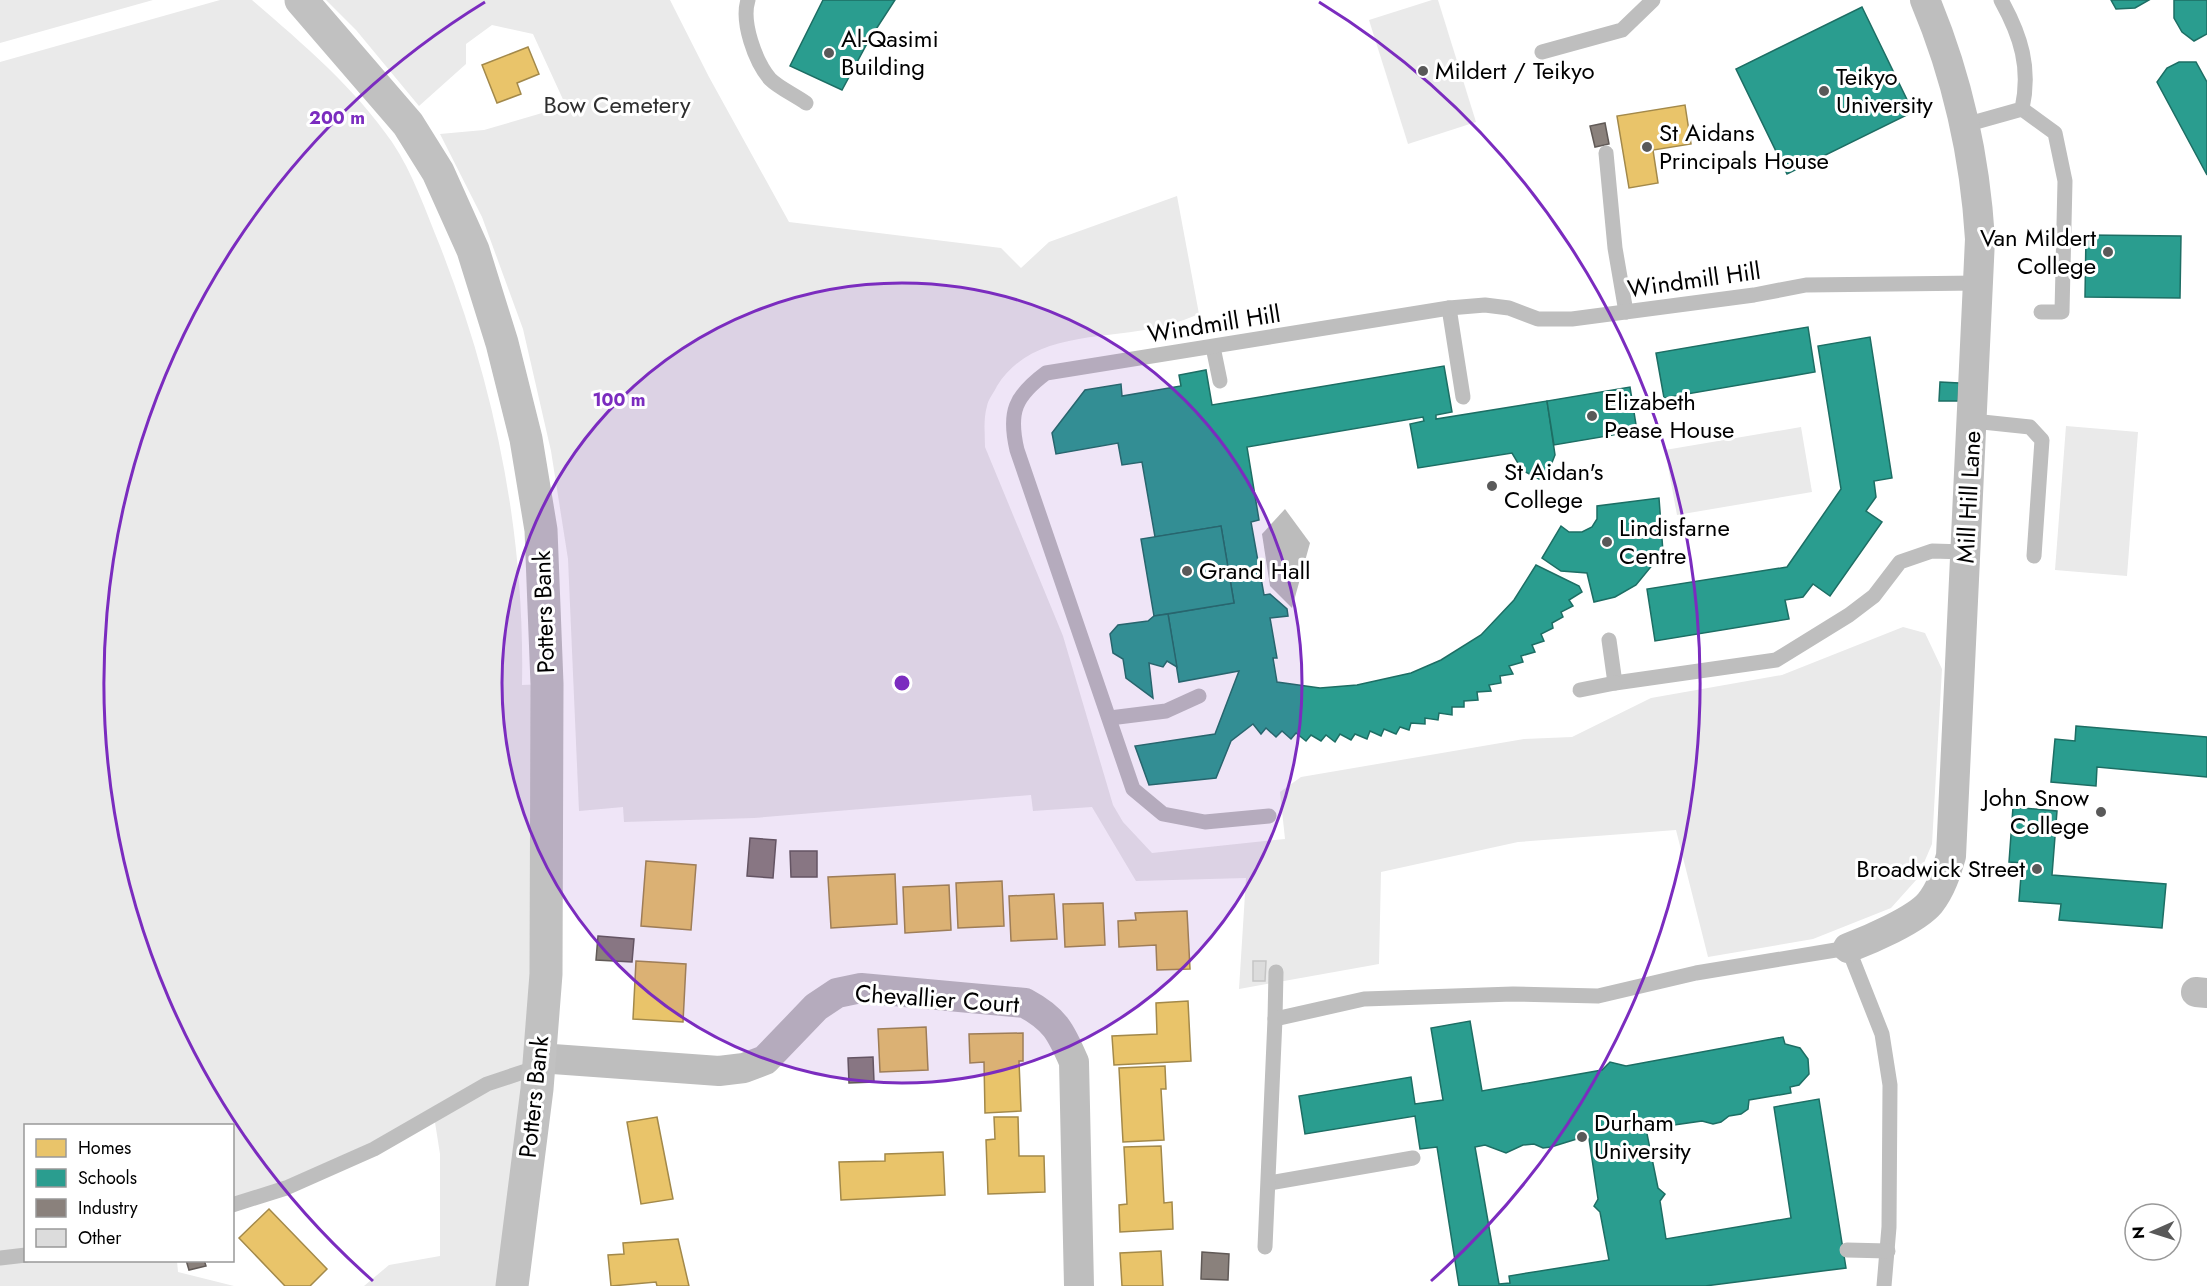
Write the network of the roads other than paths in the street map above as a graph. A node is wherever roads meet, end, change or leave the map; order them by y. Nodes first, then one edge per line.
1 (301, 0) edge
2 (748, 0) edge
3 (1653, 0) edge
4 (1925, 0) edge
5 (2001, 0) edge
6 (1542, 51) dead end
7 (806, 103) dead end
8 (2022, 109) junction
9 (1965, 125) junction
10 (1606, 153) dead end
11 (1978, 283) junction
12 (1449, 308) junction
13 (1626, 312) junction
14 (2041, 312) dead end
15 (1214, 347) junction
16 (1220, 381) dead end
17 (1463, 397) dead end
18 (1973, 421) junction
19 (1966, 552) junction
20 (2034, 556) dead end
21 (1609, 640) dead end
22 (1615, 683) junction
23 (1580, 690) dead end
24 (1199, 696) dead end
25 (1110, 718) junction
26 (1269, 816) dead end
27 (1848, 948) junction
28 (1276, 972) dead end
29 (1275, 1018) junction
30 (539, 1062) junction
31 (1413, 1158) dead end
32 (1269, 1184) junction
33 (234, 1204) edge
34 (1265, 1247) dead end
35 (1847, 1250) dead end
36 (1888, 1251) junction
37 (24, 1255) edge
38 (0, 1258) edge
39 (512, 1286) edge
40 (1079, 1286) edge
41 (1884, 1286) edge

1 - 30 street, Potters Bank
2 - 7 lane
3 - 6 lane
4 - 9 street, Mill Hill Lane
5 - 8 lane
8 - 9 lane
8 - 14 lane
9 - 11 street, Mill Hill Lane
10 - 13 lane
11 - 13 lane, Windmill Hill
11 - 18 street, Mill Hill Lane
12 - 13 lane, Windmill Hill
12 - 15 lane, Windmill Hill
12 - 17 lane
15 - 16 lane
15 - 25 lane, Windmill Hill
18 - 19 street, Mill Hill Lane
18 - 20 lane
19 - 22 lane
19 - 27 street, Mill Hill Lane
21 - 22 lane
22 - 23 lane
24 - 25 lane
25 - 26 lane, Windmill Hill
27 - 29 lane
27 - 36 lane
28 - 29 lane
29 - 32 lane
30 - 33 lane
30 - 39 street, Potters Bank
30 - 40 street, Chevallier Court
31 - 32 lane
32 - 34 lane
35 - 36 lane
36 - 41 lane
37 - 38 lane

